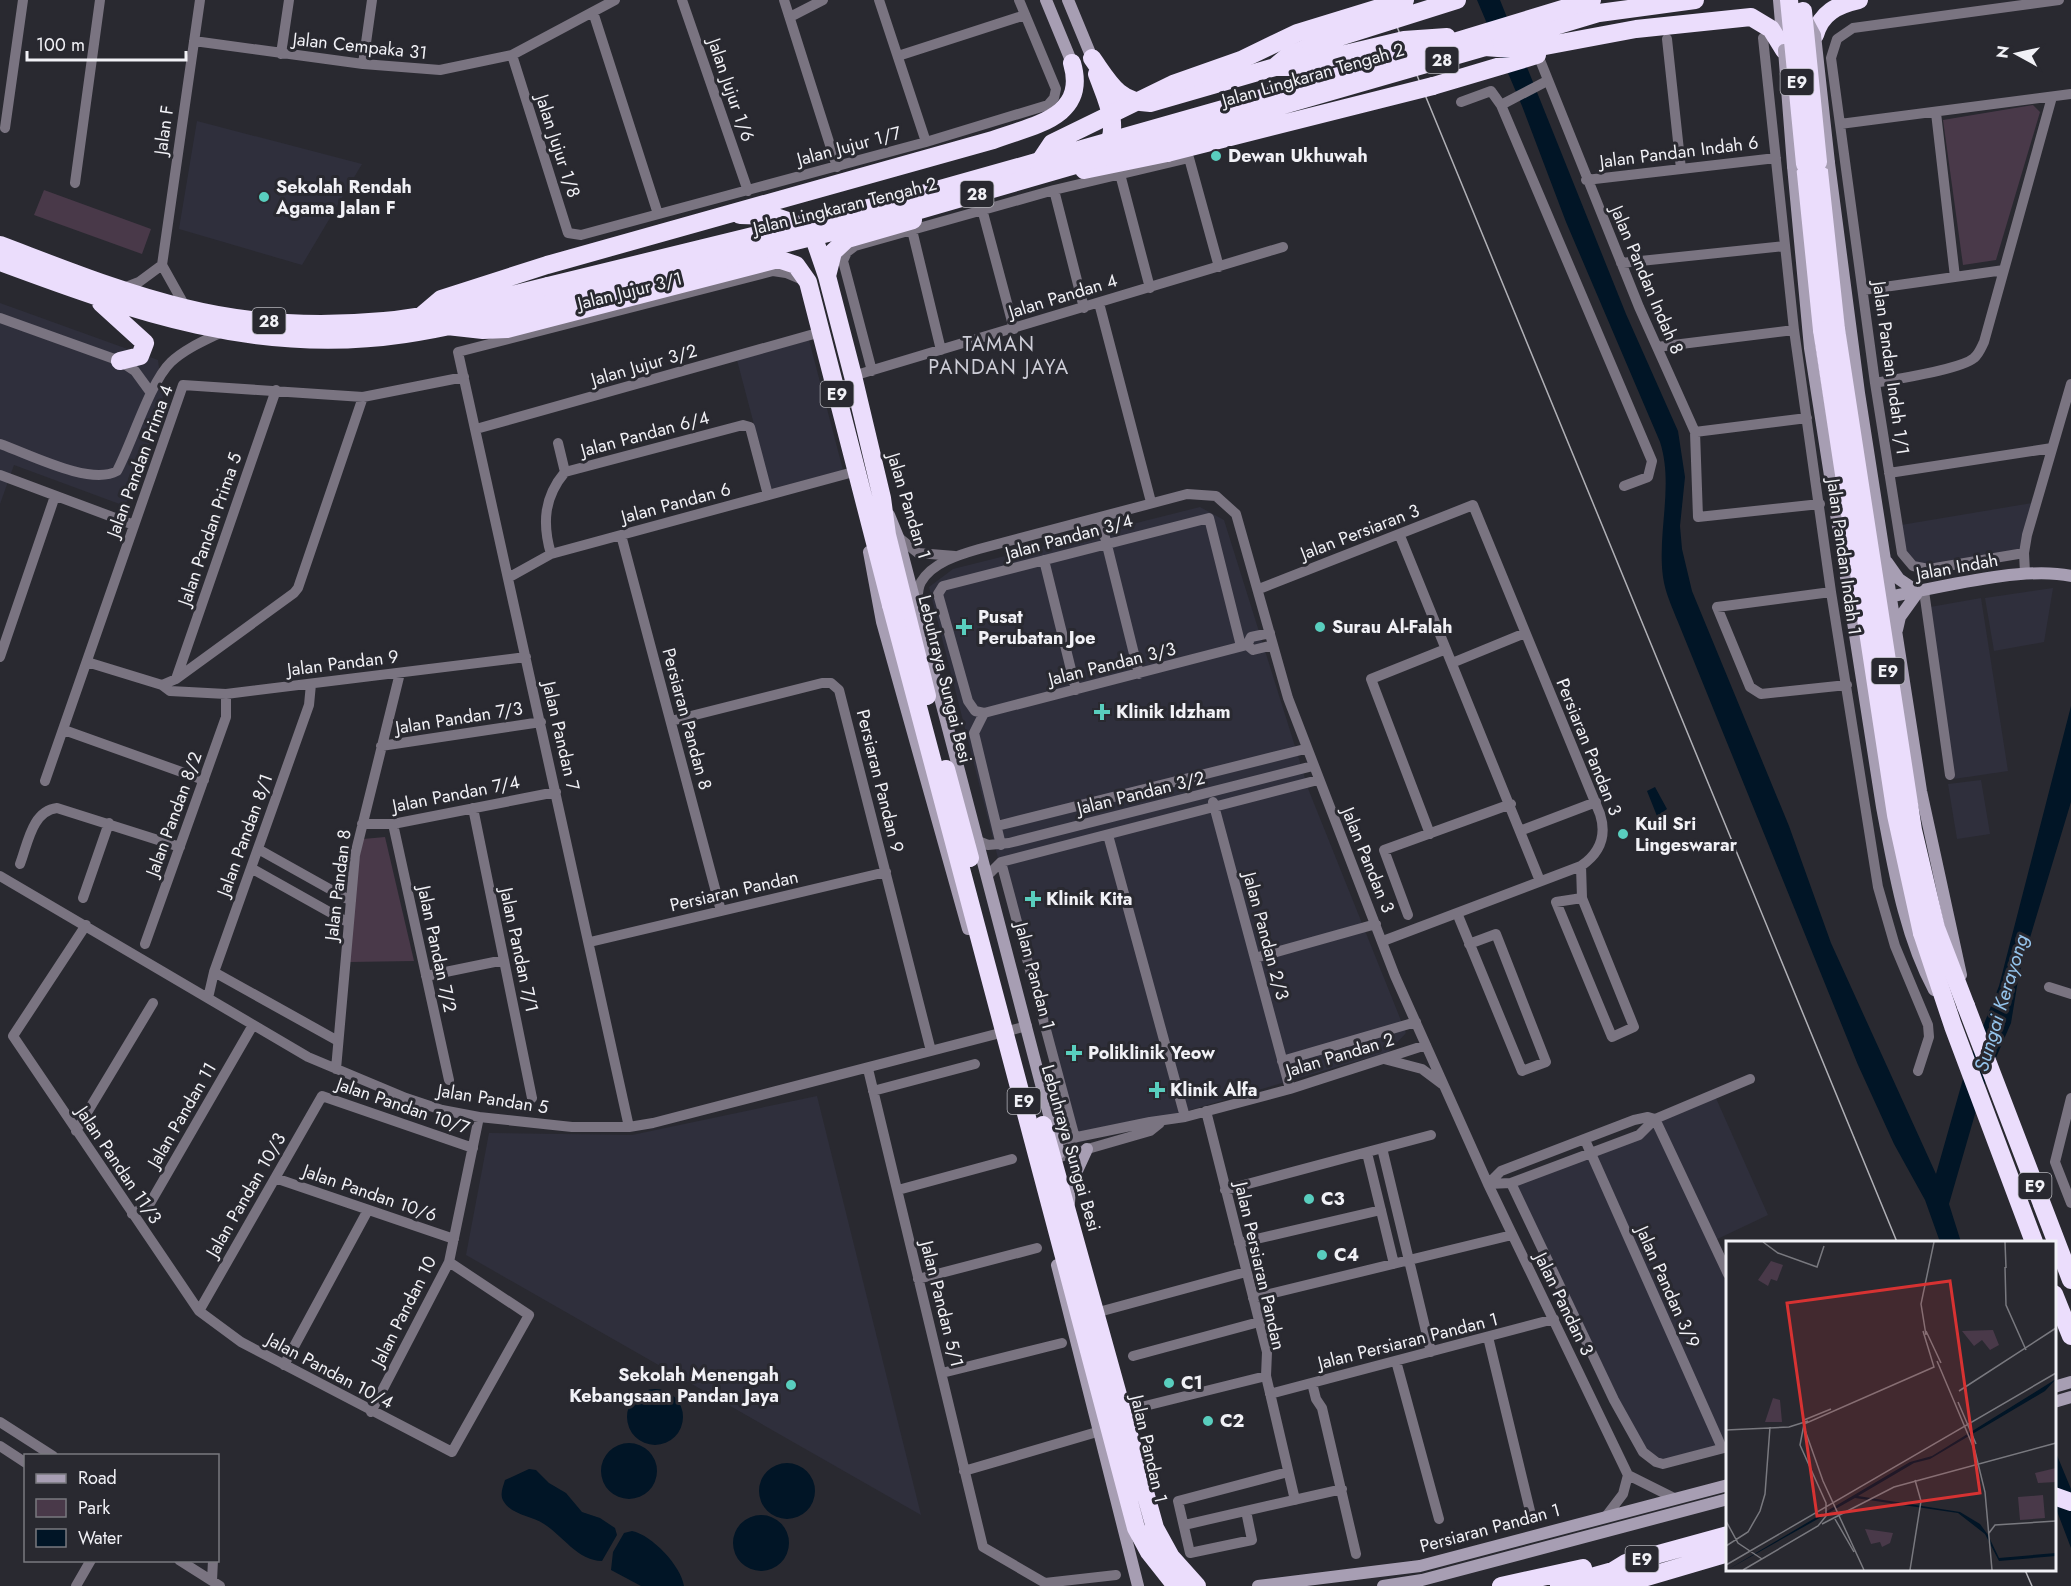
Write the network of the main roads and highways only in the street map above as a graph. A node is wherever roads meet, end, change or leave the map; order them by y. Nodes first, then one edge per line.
1 (1046, 0) edge
2 (1068, 0) edge
3 (1405, 0) edge
4 (1457, 0) edge
5 (1592, 0) edge
6 (1695, 0) edge
7 (1779, 0) edge
8 (1859, 0) edge
9 (1798, 4) edge
10 (1815, 35) junction
11 (1483, 41) junction
12 (1784, 50) junction
13 (1543, 52) junction
14 (1314, 53) junction
15 (1092, 58) junction
16 (1072, 63) joint
17 (1040, 161) junction
18 (1811, 164) junction
19 (1091, 168) junction
20 (723, 214) junction
21 (0, 245) edge
22 (0, 262) edge
23 (827, 276) junction
24 (550, 293) junction
25 (94, 297) junction
26 (421, 316) junction
27 (447, 326) junction
28 (1829, 330) junction
29 (120, 361) road end
30 (874, 502) junction
31 (1884, 557) junction
32 (1843, 564) junction
33 (2071, 576) edge
34 (1921, 591) junction
35 (1891, 597) junction
36 (1849, 604) junction
37 (1896, 633) junction
38 (1855, 639) junction
39 (986, 871) junction
40 (952, 874) junction
41 (1966, 1006) junction
42 (1954, 1028) junction
43 (1087, 1149) road end
44 (1070, 1203) junction
45 (2034, 1241) edge
46 (2071, 1280) edge
47 (2056, 1297) edge
48 (2071, 1336) edge
49 (2071, 1382) edge
50 (2056, 1387) edge
51 (2071, 1397) edge
52 (2056, 1402) edge
53 (2056, 1483) edge
54 (1726, 1485) edge
55 (2071, 1488) edge
56 (2056, 1496) edge
57 (1726, 1500) edge
58 (2071, 1502) edge
59 (1726, 1537) edge
60 (1149, 1540) junction
61 (1726, 1555) edge
62 (1626, 1563) junction
63 (1634, 1582) edge
64 (1138, 1586) edge
65 (1163, 1586) edge
66 (1176, 1586) edge
67 (1195, 1586) edge
68 (1258, 1586) edge
69 (1383, 1586) edge
70 (1501, 1586) edge
71 (1558, 1586) edge
72 (1601, 1586) edge

1 - 16 main road
2 - 15 main road
3 - 17 highway, bridge
4 - 14 highway, bridge
5 - 11 highway, Jalan Lingkaran Tengah 2 / 28, bridge
6 - 11 highway, Jalan Lingkaran Tengah 2 / 28
7 - 12 main road
8 - 10 highway
9 - 10 main road, bridge
9 - 18 highway, E9, bridge
10 - 18 main road, bridge
11 - 13 highway
11 - 14 highway, bridge
11 - 17 highway, Jalan Lingkaran Tengah 2 / 28, bridge
11 - 24 highway, Jalan Lingkaran Tengah 2 / 28, bridge
12 - 13 highway
12 - 18 main road, bridge
13 - 19 highway, bridge
14 - 15 highway
15 - 19 highway
16 - 20 highway
17 - 24 highway, Jalan Lingkaran Tengah 2 / 28, bridge
18 - 28 highway, E9
18 - 31 main road
18 - 32 main road
19 - 23 highway
20 - 23 highway, Jalan Pandan 1
20 - 26 highway
21 - 26 highway, Jalan Lingkaran Tengah 2 / 28
22 - 25 highway, Jalan Lingkaran Tengah 2 / 28
23 - 30 highway, Jalan Pandan 1 / E9
24 - 26 highway, Jalan Lingkaran Tengah 2 / 28
24 - 27 highway, Jalan Lingkaran Tengah 2 / 28
25 - 27 highway, Jalan Lingkaran Tengah 2 / 28
25 - 29 highway
27 - 30 highway, Jalan Pandan 1 / E9
28 - 41 highway, E9, bridge
28 - 42 highway, E9, bridge
30 - 39 main road, Jalan Pandan 1
30 - 40 main road, Jalan Pandan 1
30 - 66 highway, Lebuhraya Sungai Besi / E9, bridge
30 - 67 highway, Lebuhraya Sungai Besi / E9, bridge
31 - 32 main road
31 - 34 main road
31 - 35 main road
32 - 36 main road
33 - 34 main road, Jalan Indah
34 - 35 main road, Jalan Indah
34 - 37 main road
35 - 36 main road, Jalan Indah
35 - 37 main road
36 - 38 main road
37 - 38 main road
37 - 41 main road, bridge
38 - 42 main road
39 - 40 main road
39 - 44 main road, Jalan Pandan 1
40 - 64 main road, Jalan Pandan 1
41 - 46 highway, E9
42 - 45 highway, E9
43 - 44 main road
44 - 60 main road, Jalan Pandan 1
47 - 48 highway
49 - 50 main road
51 - 52 main road
53 - 55 highway
54 - 68 main road, Persiaran Pandan 1
56 - 58 highway
57 - 69 main road, Persiaran Pandan 1
59 - 62 highway, E9
60 - 65 main road, Jalan Pandan 1
60 - 67 main road
61 - 63 highway, E9
62 - 70 highway
62 - 71 highway, E9
63 - 72 highway, E9

